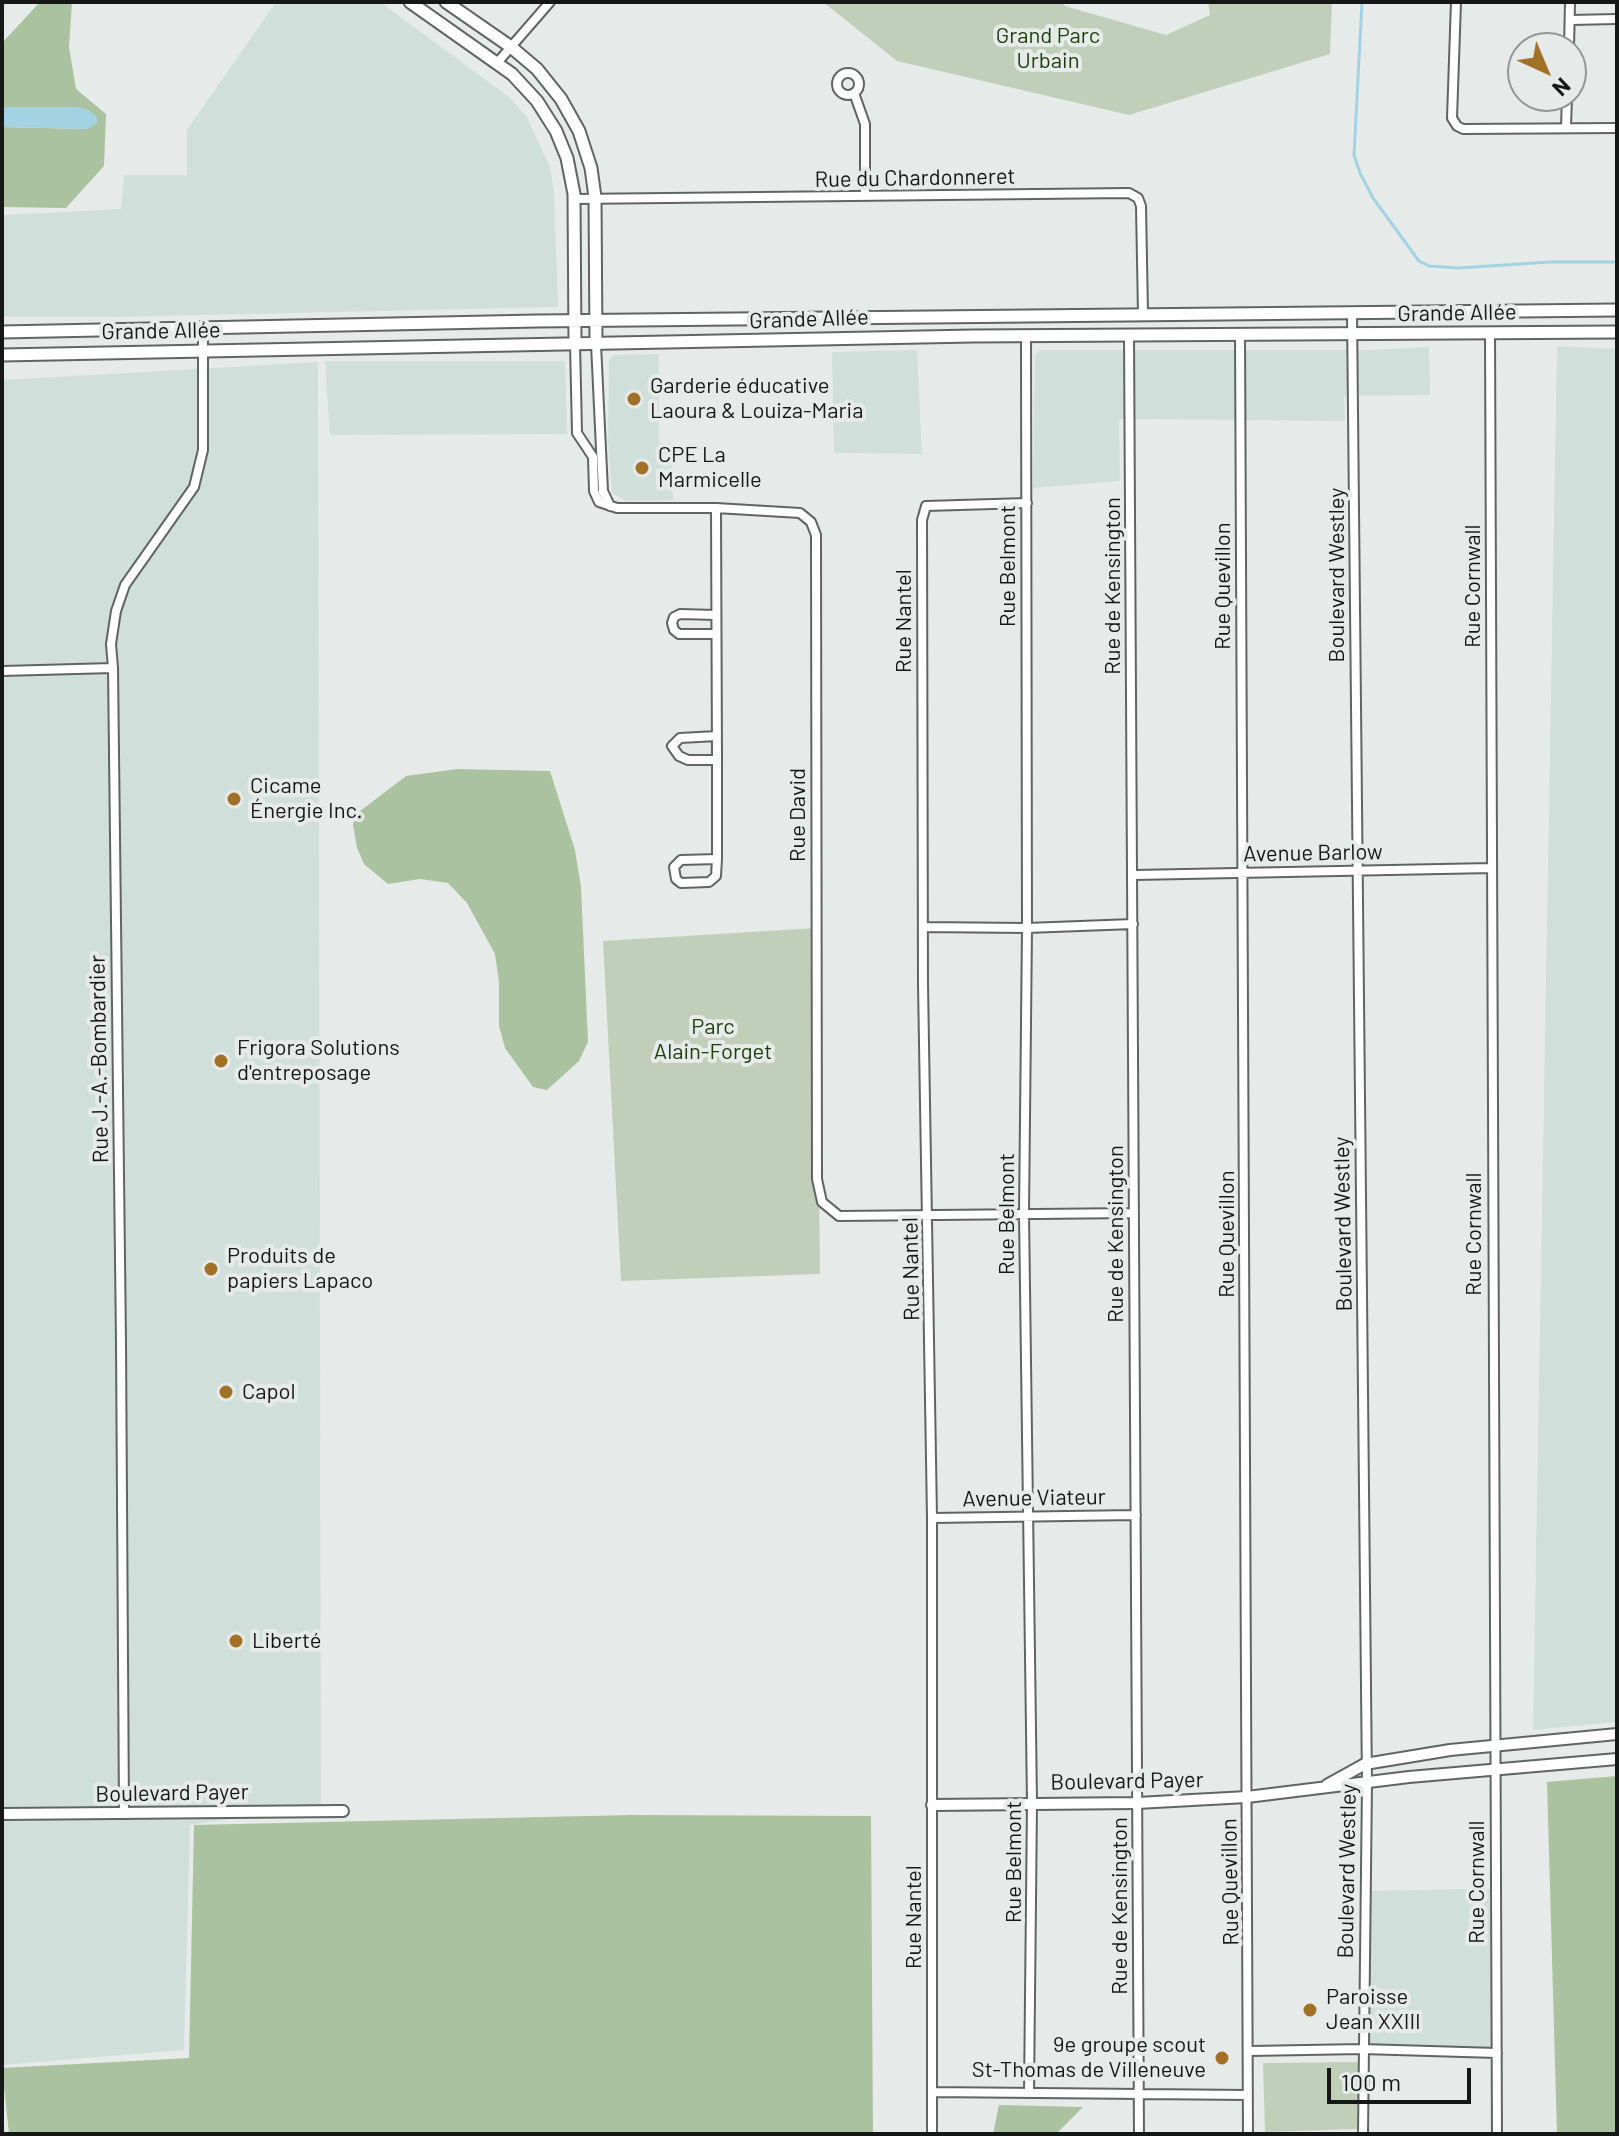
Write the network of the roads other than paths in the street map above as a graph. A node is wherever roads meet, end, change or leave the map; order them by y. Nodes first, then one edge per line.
1 (410, 2) edge
2 (446, 2) edge
3 (550, 2) edge
4 (1456, 2) edge
5 (1570, 2) edge
6 (1617, 19) edge
7 (1570, 20) junction
8 (1570, 32) edge
9 (511, 47) junction
10 (497, 63) junction
11 (854, 93) dead end
12 (1566, 112) edge
13 (1566, 127) junction
14 (1617, 128) edge
15 (865, 196) junction
16 (595, 197) junction
17 (574, 199) junction
18 (1617, 310) edge
19 (1352, 313) junction
20 (1143, 314) junction
21 (575, 321) junction
22 (596, 321) junction
23 (203, 330) junction
24 (2, 332) edge
25 (1617, 332) edge
26 (1490, 333) junction
27 (1129, 334) junction
28 (1240, 334) junction
29 (1352, 334) junction
30 (1026, 336) junction
31 (575, 343) junction
32 (596, 344) junction
33 (203, 351) junction
34 (2, 355) edge
35 (1027, 503) junction
36 (610, 506) junction
37 (716, 508) junction
38 (716, 615) junction
39 (716, 634) junction
40 (113, 668) junction
41 (2, 671) edge
42 (717, 736) junction
43 (717, 760) junction
44 (717, 859) junction
45 (1492, 868) junction
46 (1357, 870) junction
47 (1243, 872) junction
48 (1134, 875) junction
49 (1133, 924) junction
50 (923, 927) junction
51 (1027, 928) junction
52 (1134, 1213) junction
53 (1024, 1214) junction
54 (928, 1215) junction
55 (1136, 1515) junction
56 (1027, 1516) junction
57 (932, 1518) junction
58 (1617, 1734) edge
59 (1494, 1746) junction
60 (1617, 1759) edge
61 (1365, 1764) junction
62 (1495, 1769) junction
63 (1367, 1783) junction
64 (1322, 1787) junction
65 (1247, 1797) junction
66 (1032, 1803) junction
67 (1137, 1803) junction
68 (932, 1805) junction
69 (343, 1811) dead end
70 (2, 1814) edge
71 (124, 1814) junction
72 (1362, 2049) junction
73 (1250, 2051) junction
74 (1497, 2053) junction
75 (932, 2092) junction
76 (1029, 2093) junction
77 (1140, 2094) junction
78 (1248, 2095) junction
79 (932, 2134) edge
80 (1139, 2134) edge
81 (1248, 2134) edge
82 (1363, 2134) edge
83 (1497, 2134) edge

1 - 10 main road
2 - 9 main road
3 - 9 street
4 - 13 street
5 - 7 street
6 - 7 street
7 - 8 street
9 - 10 street
9 - 16 main road
10 - 17 main road
11 - 15 street
12 - 13 street
13 - 14 street
15 - 16 street, Rue du Chardonneret
15 - 20 street, Rue du Chardonneret
16 - 17 street, Rue du Chardonneret
16 - 22 main road
17 - 21 main road
18 - 19 main road, Grande Allée
19 - 20 main road, Grande Allée
19 - 29 street, Boulevard Westley
20 - 22 main road, Grande Allée
21 - 22 main road, Grande Allée
21 - 23 main road, Grande Allée
21 - 31 main road
22 - 32 main road
23 - 24 main road, Grande Allée
23 - 33 street, Rue J.-A.-Bombardier
25 - 26 main road, Grande Allée
26 - 29 main road, Grande Allée
26 - 45 street, Rue Cornwall
27 - 28 main road, Grande Allée
27 - 30 main road, Grande Allée
27 - 48 street, Rue de Kensington
28 - 29 main road, Grande Allée
28 - 47 street, Rue Quevillon
29 - 46 street, Boulevard Westley
30 - 32 main road, Grande Allée
30 - 35 street, Rue Belmont
31 - 32 main road, Grande Allée
31 - 33 main road, Grande Allée
31 - 36 street
32 - 36 street
33 - 34 main road, Grande Allée
33 - 40 street, Rue J.-A.-Bombardier
35 - 50 street, Rue Nantel
35 - 51 street, Rue Belmont
36 - 37 street, Rue David
37 - 38 street
37 - 54 street, Rue David
38 - 39 street
38 - 39 street
39 - 42 street
40 - 41 street
40 - 71 street, Rue J.-A.-Bombardier
42 - 43 street
42 - 43 street
43 - 44 street
44 - 44 street
45 - 46 street, Avenue Barlow
45 - 59 street, Rue Cornwall
46 - 47 street, Avenue Barlow
46 - 61 street, Boulevard Westley
47 - 48 street, Avenue Barlow
47 - 65 street, Rue Quevillon
48 - 49 street, Rue de Kensington
49 - 51 street
49 - 52 street, Rue de Kensington
50 - 51 street
50 - 54 street, Rue Nantel
51 - 53 street, Rue Belmont
52 - 53 street
52 - 55 street, Rue de Kensington
53 - 54 street
53 - 56 street, Rue Belmont
54 - 57 street, Rue Nantel
55 - 56 street, Avenue Viateur
55 - 67 street, Rue de Kensington
56 - 57 street, Avenue Viateur
56 - 66 street, Rue Belmont
57 - 68 street, Rue Nantel
58 - 59 street, Boulevard Payer
59 - 61 street, Boulevard Payer
59 - 62 street, Rue Cornwall
60 - 62 street, Boulevard Payer
61 - 63 street, Boulevard Westley
61 - 64 street, Boulevard Payer
62 - 63 street, Boulevard Payer
62 - 74 street, Rue Cornwall
63 - 64 street, Boulevard Payer
63 - 72 street, Boulevard Westley
64 - 65 street, Boulevard Payer
65 - 67 street, Boulevard Payer
65 - 73 street, Rue Quevillon
66 - 67 street, Boulevard Payer
66 - 68 street, Boulevard Payer
66 - 76 street, Rue Belmont
67 - 77 street, Rue de Kensington
68 - 75 street, Rue Nantel
69 - 71 street, Boulevard Payer
70 - 71 street, Boulevard Payer
72 - 73 street
72 - 74 street
72 - 82 street, Boulevard Westley
73 - 78 street, Rue Quevillon
74 - 83 street, Rue Cornwall
75 - 76 street
75 - 79 street, Rue Nantel
76 - 77 street
77 - 78 street
77 - 80 street, Rue de Kensington
78 - 81 street, Rue Quevillon

